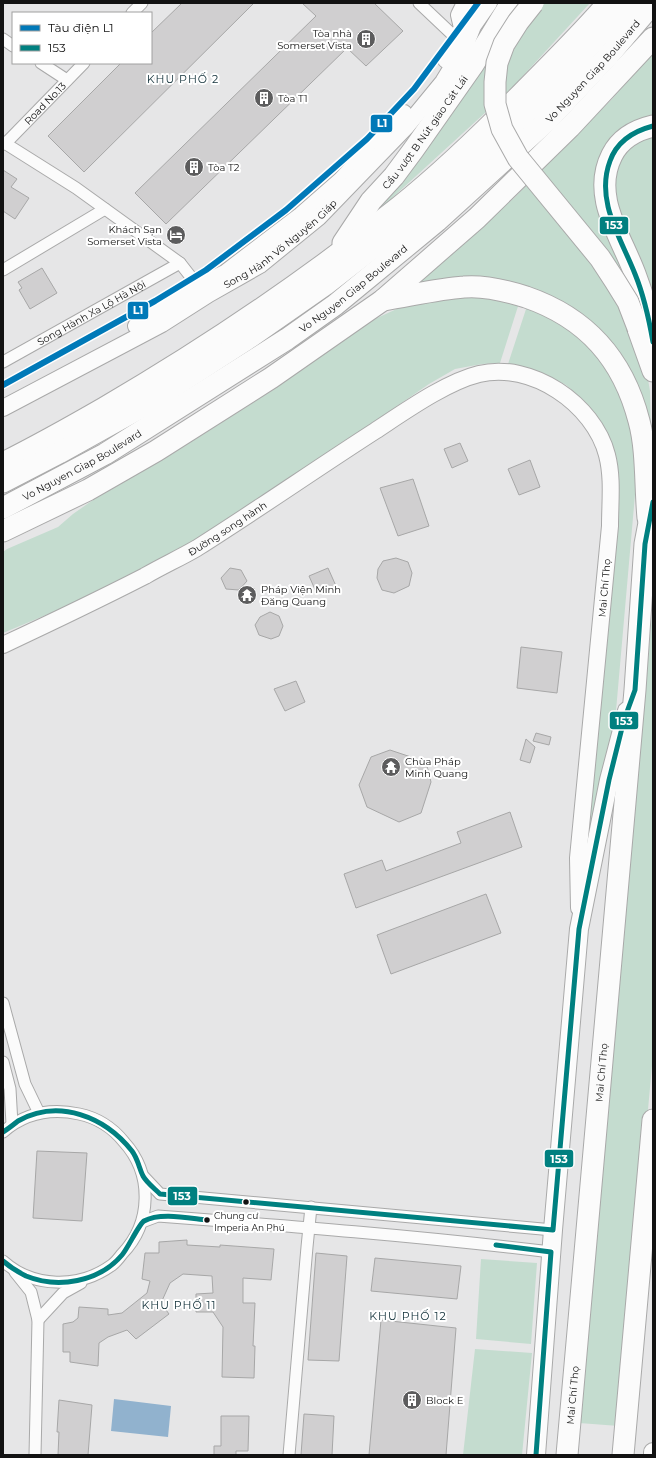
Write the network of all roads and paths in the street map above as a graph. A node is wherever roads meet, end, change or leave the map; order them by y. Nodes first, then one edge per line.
1 (142, 3) edge
2 (419, 3) edge
3 (465, 3) edge
4 (489, 3) edge
5 (511, 3) edge
6 (533, 3) edge
7 (608, 3) edge
8 (630, 3) edge
9 (653, 3) edge
10 (133, 12) edge
11 (653, 38) edge
12 (3, 39) edge
13 (461, 42) junction
14 (12, 45) edge
15 (43, 64) edge
16 (83, 64) edge
17 (67, 80) junction
18 (506, 120) junction
19 (653, 126) edge
20 (490, 136) junction
21 (4, 143) edge
22 (105, 209) junction
23 (332, 258) junction
24 (180, 264) junction
25 (4, 268) edge
26 (204, 290) junction
27 (383, 300) junction
28 (335, 305) junction
29 (646, 335) edge
30 (287, 339) junction
31 (3, 362) edge
32 (653, 371) edge
33 (270, 378) junction
34 (440, 391) joint
35 (3, 396) edge
36 (3, 408) edge
37 (3, 463) edge
38 (3, 482) edge
39 (649, 492) edge
40 (3, 508) edge
41 (3, 531) edge
42 (3, 645) edge
43 (635, 690) junction
44 (624, 720) junction
45 (579, 929) junction
46 (3, 1003) edge
47 (3, 1062) edge
48 (39, 1113) junction
49 (653, 1120) edge
50 (12, 1124) junction
51 (3, 1132) edge
52 (144, 1177) junction
53 (649, 1203) edge
54 (312, 1207) junction
55 (142, 1222) junction
56 (492, 1225) junction
57 (308, 1228) junction
58 (553, 1230) junction
59 (653, 1235) edge
60 (478, 1243) junction
61 (551, 1252) junction
62 (640, 1254) junction
63 (3, 1261) edge
64 (12, 1270) junction
65 (89, 1278) junction
66 (38, 1320) junction
67 (35, 1455) edge
68 (289, 1455) edge
69 (536, 1455) edge
70 (567, 1455) edge
71 (623, 1455) edge

1 - 10 street
2 - 13 street
3 - 13 main road, Song Hành Võ Nguyên Giáp
4 - 13 main road, Song Hành Võ Nguyên Giáp
5 - 23 highway, Cầu vượt B Nút giao Cát Lái
6 - 29 highway, bridge
7 - 18 highway, Vo Nguyen Giap Boulevard
8 - 18 highway, Vo Nguyen Giap Boulevard
9 - 28 highway, Vo Nguyen Giap Boulevard
11 - 27 highway, Vo Nguyen Giap Boulevard
12 - 14 street
13 - 26 main road, Song Hành Võ Nguyên Giáp
15 - 17 street
16 - 17 street, Road No.13
17 - 21 street, Road No.13
18 - 20 highway, Vo Nguyen Giap Boulevard
19 - 29 highway
20 - 23 highway, Vo Nguyen Giap Boulevard
20 - 38 highway, Vo Nguyen Giap Boulevard
21 - 22 street
22 - 24 street
22 - 25 street
23 - 37 highway, Vo Nguyen Giap Boulevard
24 - 26 street
24 - 31 street, Song Hành Xa Lộ Hà Nội
26 - 35 main road, Song Hành Võ Nguyên Giáp
26 - 36 main road, Song Hành Võ Nguyên Giáp
27 - 28 highway, Mai Chí Thọ
27 - 33 highway, Vo Nguyen Giap Boulevard
27 - 39 highway, Mai Chí Thọ
28 - 30 highway, Vo Nguyen Giap Boulevard
29 - 32 highway
30 - 33 highway
30 - 40 highway, Vo Nguyen Giap Boulevard
33 - 41 highway, Vo Nguyen Giap Boulevard
34 - 42 main road, Đường song hành
34 - 45 main road, Mai Chí Thọ
39 - 43 highway, Mai Chí Thọ
39 - 44 main road, Mai Chí Thọ
43 - 44 main road, Mai Chí Thọ
43 - 70 highway, Mai Chí Thọ
44 - 45 main road, Mai Chí Thọ
45 - 58 main road, Mai Chí Thọ
46 - 48 street
47 - 50 street
48 - 50 street
48 - 52 street
49 - 53 highway
50 - 51 street
52 - 54 street
52 - 55 street
53 - 62 highway
54 - 56 street
54 - 57 street
55 - 57 street
55 - 65 street
56 - 58 street
56 - 60 street
57 - 60 street
57 - 68 street
58 - 61 main road, Mai Chí Thọ
59 - 62 highway
60 - 61 street
61 - 69 main road, Mai Chí Thọ
62 - 71 highway
63 - 64 street
64 - 65 street
64 - 66 street
65 - 66 street
66 - 67 street

